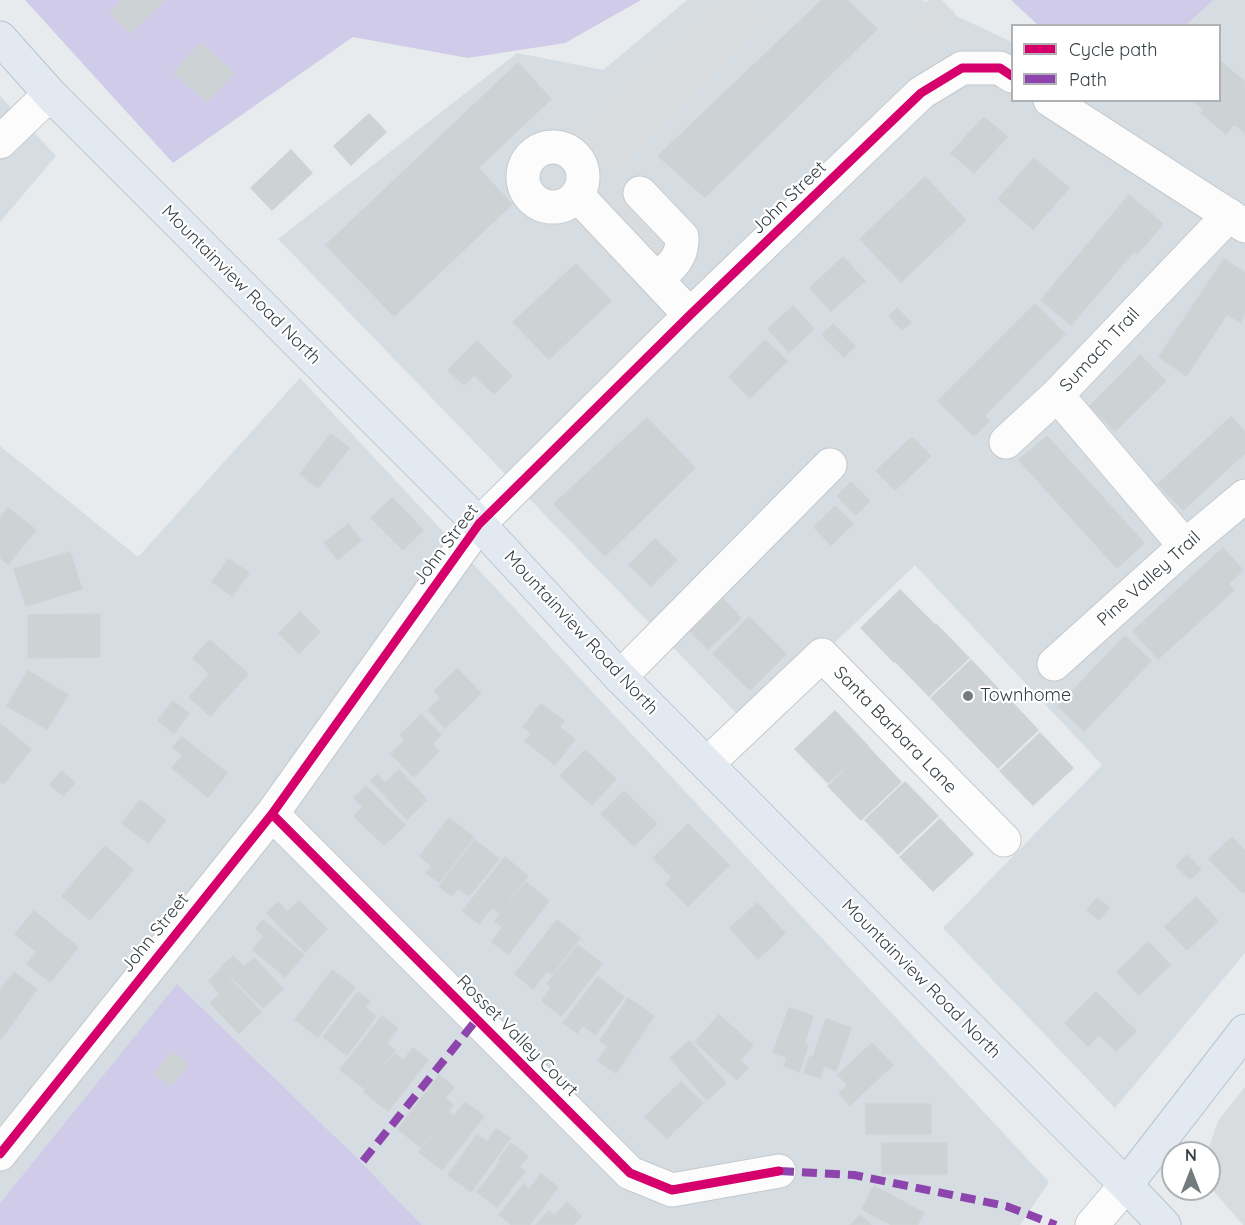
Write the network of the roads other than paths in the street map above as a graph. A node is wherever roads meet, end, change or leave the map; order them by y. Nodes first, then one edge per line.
1 (0, 38) edge
2 (1011, 75) edge
3 (50, 94) junction
4 (1053, 102) edge
5 (0, 142) edge
6 (640, 193) dead end
7 (577, 195) dead end
8 (1237, 220) edge
9 (656, 279) junction
10 (690, 315) junction
11 (1057, 395) junction
12 (1006, 442) dead end
13 (830, 465) dead end
14 (1245, 496) edge
15 (479, 524) junction
16 (1185, 546) junction
17 (1054, 664) dead end
18 (620, 677) junction
19 (707, 764) junction
20 (272, 814) junction
21 (1004, 840) dead end
22 (1245, 1031) edge
23 (0, 1154) edge
24 (779, 1171) dead end
25 (1126, 1185) junction
26 (1092, 1225) edge
27 (1164, 1225) edge

1 - 3 main road, Mountainview Road North
2 - 10 street, John Street
3 - 5 street
3 - 15 main road, Mountainview Road North
4 - 8 street
6 - 9 street
7 - 9 street
8 - 11 street, Sumach Trail
9 - 10 street
10 - 15 street, John Street
11 - 12 street
11 - 16 street, Sumach Trail
13 - 18 street
14 - 16 street, Pine Valley Trail
15 - 18 main road, Mountainview Road North
15 - 20 street, John Street
16 - 17 street, Pine Valley Trail
18 - 19 main road, Mountainview Road North
19 - 21 street, Santa Barbara Lane
19 - 25 main road, Mountainview Road North
20 - 23 street, John Street
20 - 24 street, Rosset Valley Court
22 - 25 main road
25 - 26 street
25 - 27 main road, Mountainview Road North

